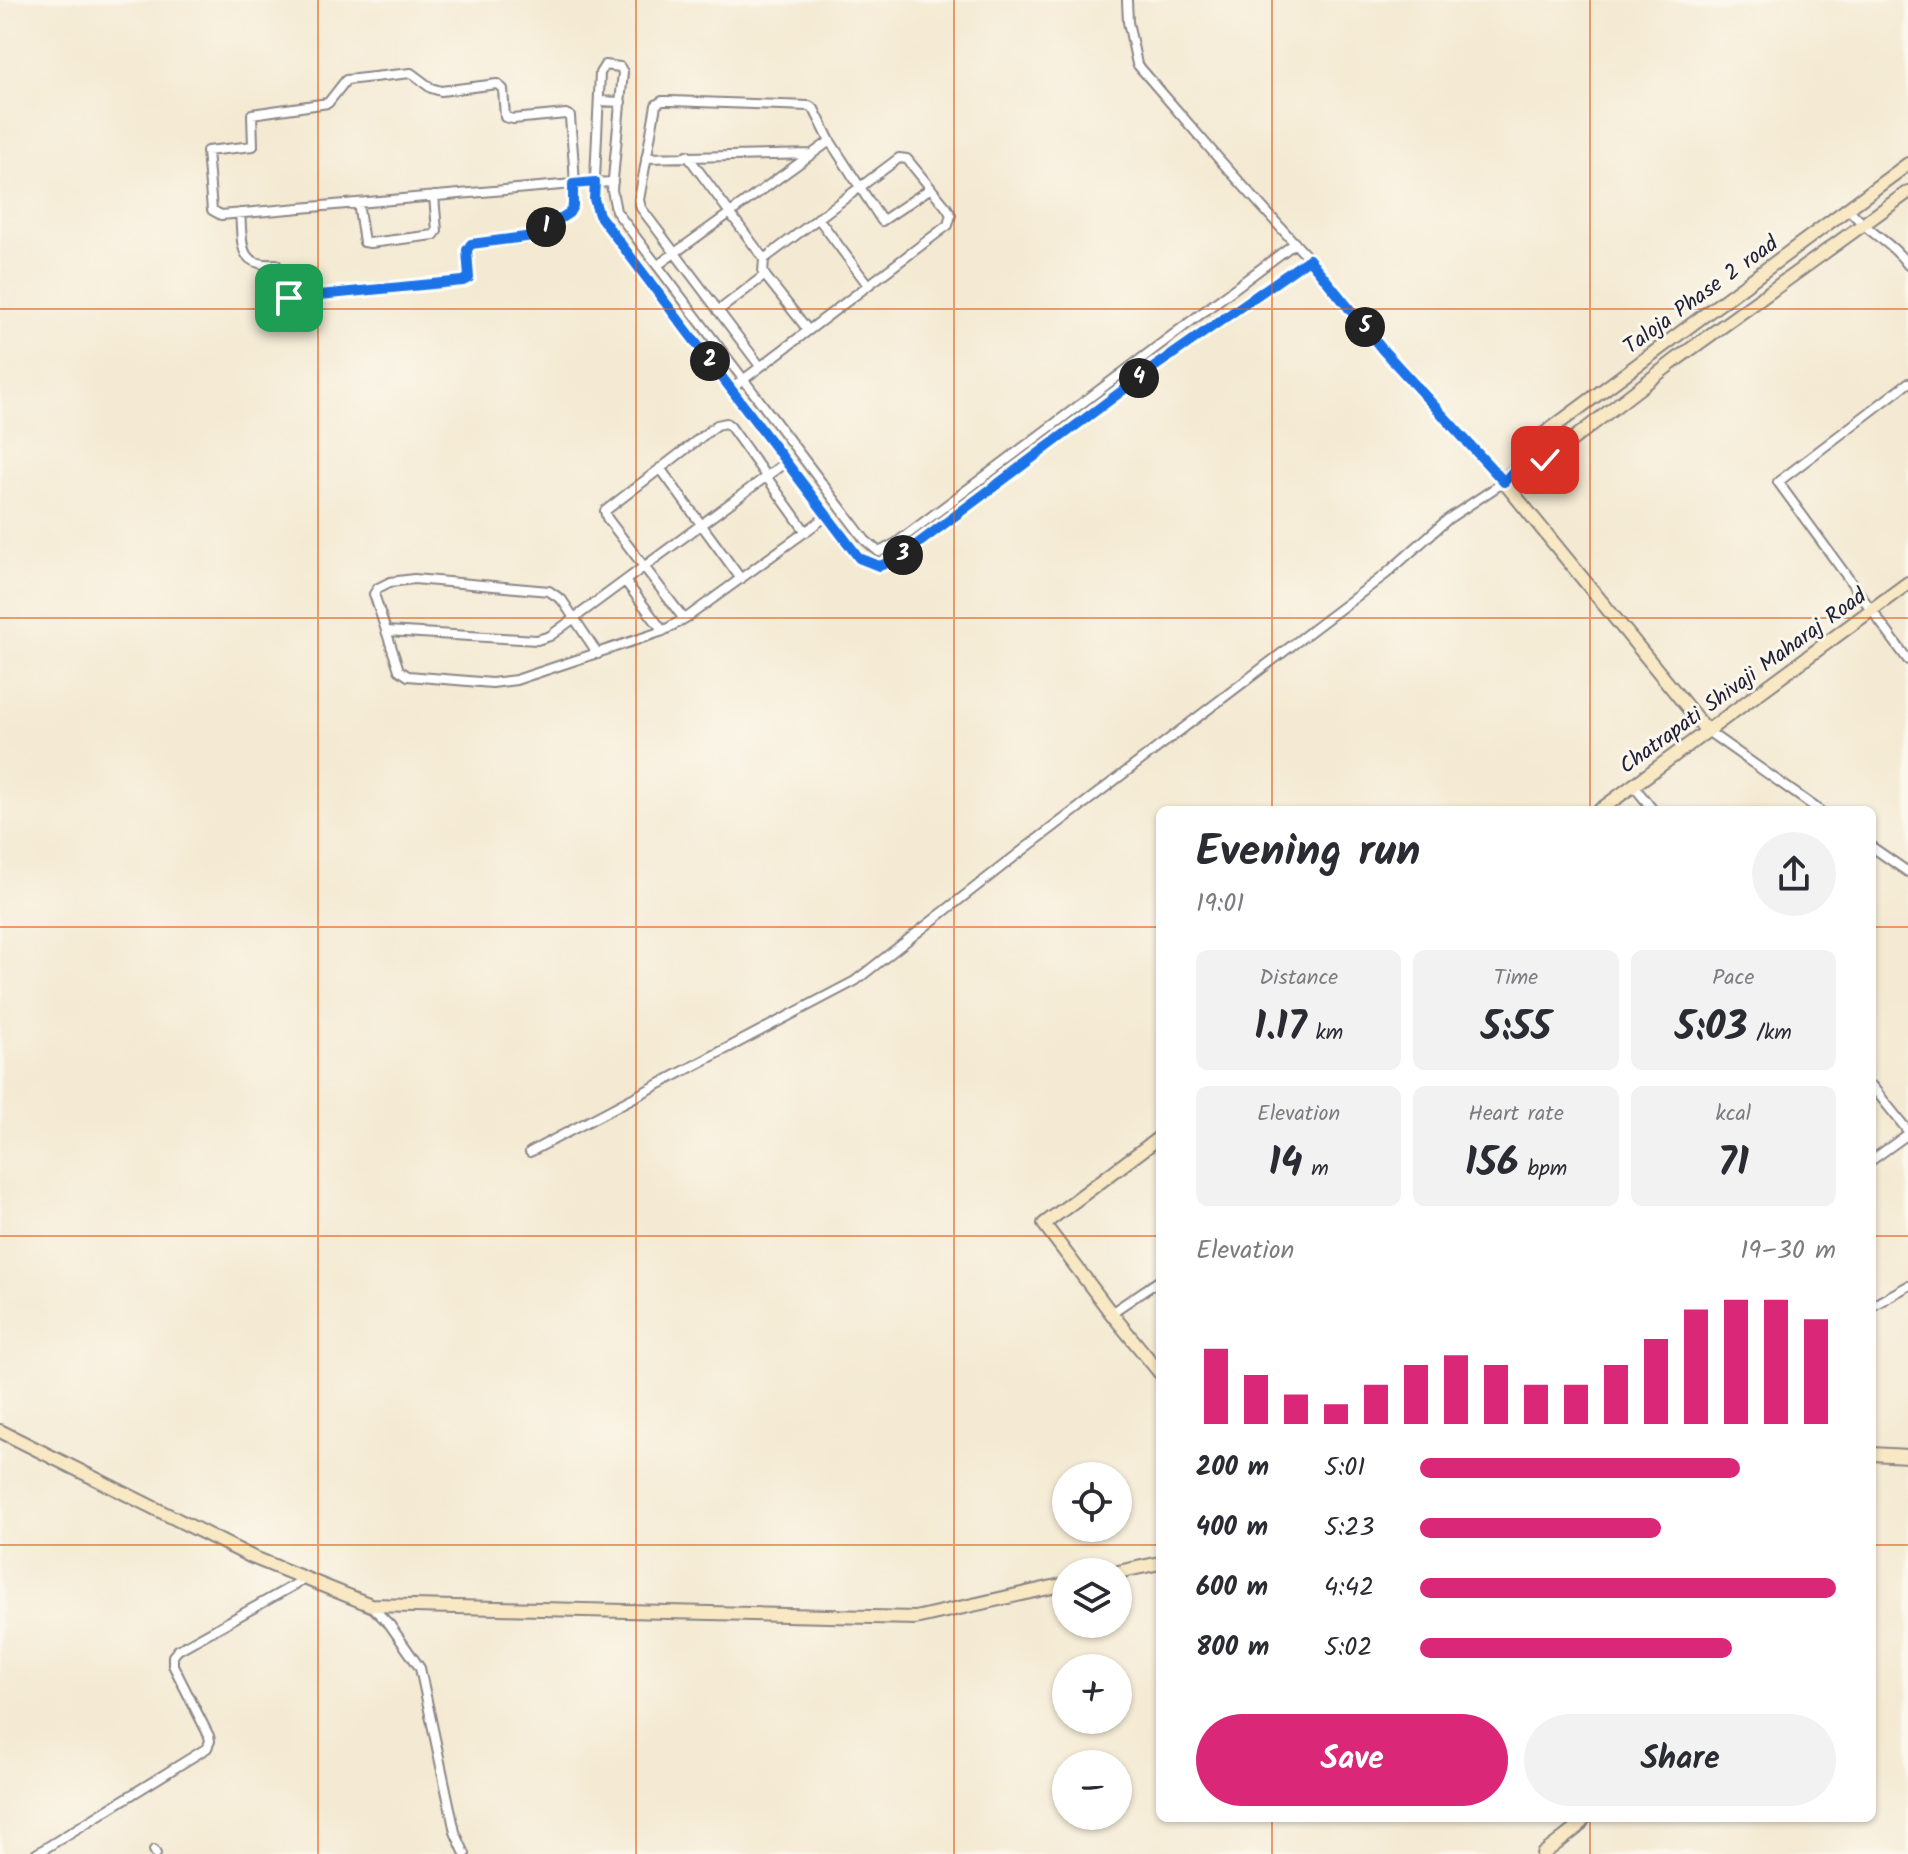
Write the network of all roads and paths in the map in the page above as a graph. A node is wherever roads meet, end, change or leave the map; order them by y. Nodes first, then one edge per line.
1 (1127, 0) edge
2 (599, 101) junction
3 (621, 102) junction
4 (830, 141) junction
5 (812, 154) junction
6 (687, 155) junction
7 (646, 158) junction
8 (1908, 164) edge
9 (595, 182) junction
10 (613, 182) junction
11 (573, 184) junction
12 (860, 187) junction
13 (931, 188) junction
14 (1908, 192) edge
15 (434, 196) junction
16 (358, 203) junction
17 (1849, 209) junction
18 (240, 213) junction
19 (731, 213) junction
20 (818, 218) junction
21 (1863, 227) junction
22 (1295, 243) junction
23 (674, 253) junction
24 (764, 259) junction
25 (1309, 259) junction
26 (658, 265) junction
27 (1908, 265) edge
28 (765, 275) junction
29 (868, 285) junction
30 (718, 311) junction
31 (808, 330) junction
32 (760, 366) junction
33 (743, 379) junction
34 (1908, 383) edge
35 (731, 389) junction
36 (1522, 461) junction
37 (786, 462) junction
38 (660, 468) junction
39 (766, 476) junction
40 (1504, 482) junction
41 (827, 516) junction
42 (700, 524) junction
43 (806, 532) junction
44 (879, 552) junction
45 (879, 566) junction
46 (644, 567) junction
47 (741, 579) junction
48 (625, 581) junction
49 (1908, 583) edge
50 (1871, 610) junction
51 (684, 619) junction
52 (576, 620) junction
53 (387, 631) junction
54 (663, 631) junction
55 (598, 654) junction
56 (1908, 660) edge
57 (1706, 730) junction
58 (1633, 785) junction
59 (1605, 806) edge
60 (1650, 806) edge
61 (1813, 806) edge
62 (1876, 850) edge
63 (1908, 872) edge
64 (1876, 1091) edge
65 (1908, 1132) edge
66 (1156, 1140) edge
67 (530, 1152) dead end
68 (1876, 1157) edge
69 (1156, 1283) edge
70 (1908, 1286) edge
71 (1876, 1304) edge
72 (1111, 1313) junction
73 (1156, 1368) edge
74 (0, 1431) edge
75 (1876, 1454) edge
76 (1908, 1455) edge
77 (1156, 1564) edge
78 (1132, 1569) edge
79 (305, 1579) junction
80 (1052, 1587) edge
81 (371, 1605) junction
82 (1581, 1822) edge
83 (36, 1854) edge
84 (465, 1854) edge
85 (1543, 1854) edge

1 - 22 street
2 - 3 street
2 - 3 street
2 - 9 street
3 - 10 street
4 - 5 street
4 - 7 street
4 - 12 street
5 - 6 street
5 - 19 street
6 - 7 street
6 - 19 street
7 - 23 street
8 - 17 street, Taloja Phase 2 road
9 - 10 street
9 - 11 street
9 - 35 street
10 - 26 street
11 - 15 street
11 - 18 street
11 - 18 street
12 - 13 street
12 - 13 street
12 - 20 street
13 - 29 street
14 - 21 street, Taloja Phase 2 road
15 - 16 street
15 - 16 street
16 - 18 street
17 - 21 street
17 - 36 street, Taloja Phase 2 road
19 - 23 street
19 - 24 street
20 - 24 street
20 - 29 street
21 - 27 street
21 - 36 street, Taloja Phase 2 road
22 - 25 street
22 - 44 street
23 - 26 street
23 - 30 street
24 - 28 street
25 - 40 street
25 - 45 street
26 - 33 street
28 - 30 street
28 - 31 street
29 - 31 street
30 - 32 street
31 - 32 street
32 - 33 street
33 - 35 street
33 - 44 street
34 - 50 street
35 - 37 street
36 - 40 street, Taloja Phase 2 road
37 - 39 street
37 - 41 street
38 - 39 street
38 - 42 street
38 - 46 street
39 - 42 street
39 - 43 street
40 - 57 street
40 - 67 street
41 - 43 street
41 - 45 street
42 - 46 street
42 - 47 street
43 - 47 street
44 - 45 street
46 - 48 street
46 - 51 street
47 - 51 street
48 - 52 street
48 - 54 street
49 - 50 street, Chatrapati Shivaji Maharaj Road
50 - 56 street
50 - 57 street, Chatrapati Shivaji Maharaj Road
51 - 54 street
52 - 53 street
52 - 53 street
52 - 55 street
53 - 55 street
54 - 55 street
57 - 58 street, Chatrapati Shivaji Maharaj Road
57 - 61 street
58 - 59 street, Chatrapati Shivaji Maharaj Road
58 - 60 street
62 - 63 street
64 - 65 street
65 - 68 street
66 - 72 street
69 - 72 street
70 - 71 street
72 - 73 street
74 - 79 street
75 - 76 street
77 - 78 street
79 - 81 street
79 - 83 street
80 - 81 street
81 - 84 street
82 - 85 street

